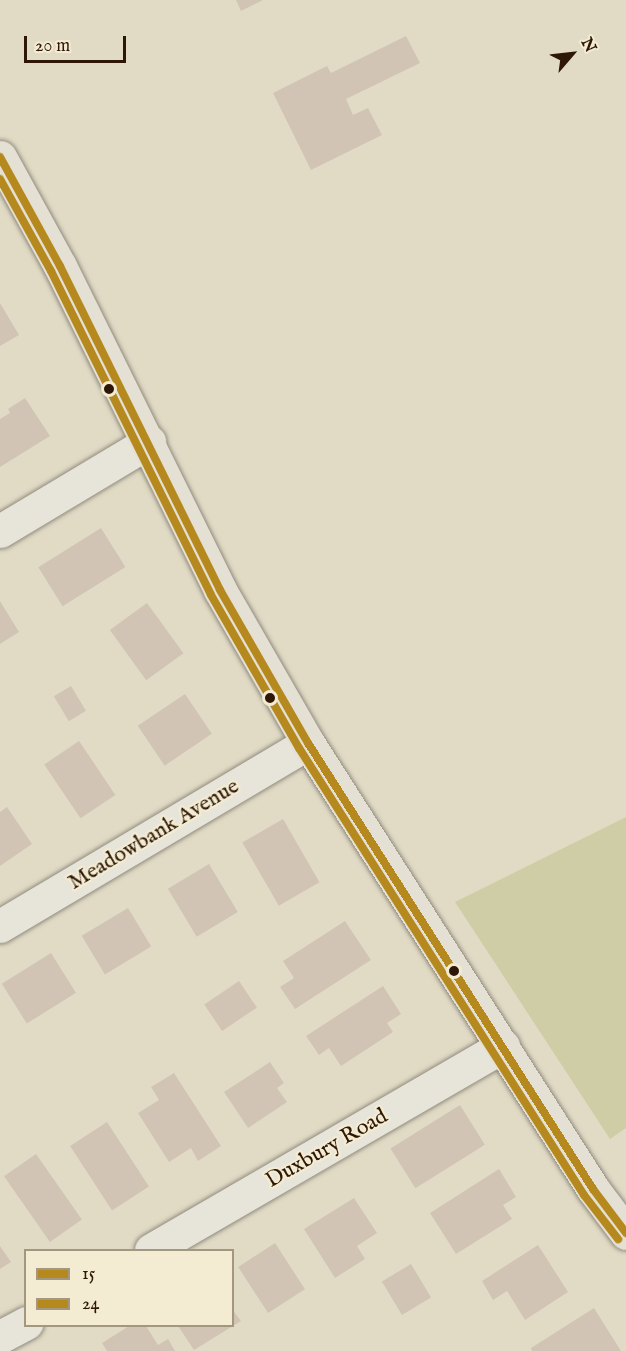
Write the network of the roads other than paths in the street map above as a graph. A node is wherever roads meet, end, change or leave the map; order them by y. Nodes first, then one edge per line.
1 (0, 157) edge
2 (149, 442) junction
3 (0, 531) edge
4 (308, 743) junction
5 (0, 926) edge
6 (503, 1046) junction
7 (626, 1233) edge
8 (154, 1249) edge
9 (24, 1324) edge
10 (0, 1337) edge

1 - 2 main road
2 - 3 street
2 - 4 main road
4 - 5 street, Meadowbank Avenue
4 - 6 main road
6 - 7 main road
6 - 8 street, Duxbury Road
9 - 10 street

